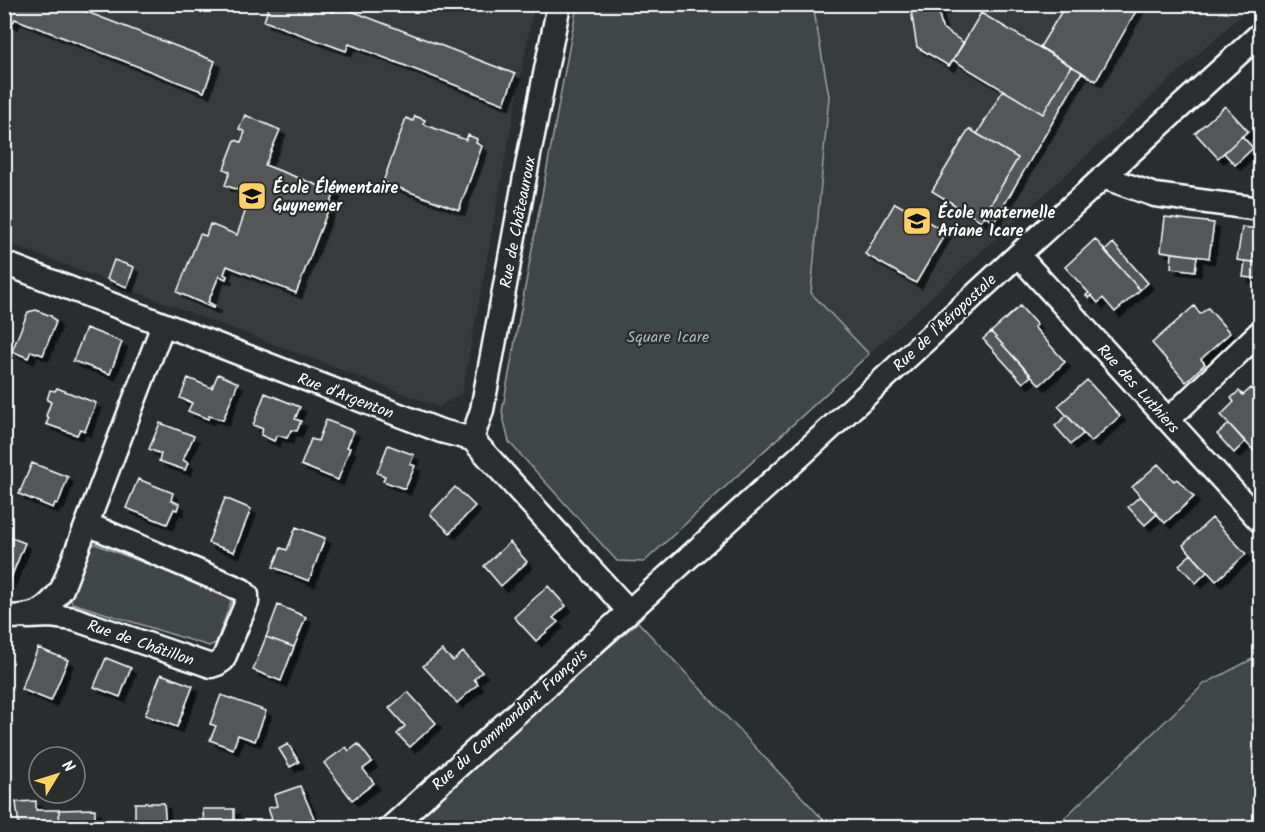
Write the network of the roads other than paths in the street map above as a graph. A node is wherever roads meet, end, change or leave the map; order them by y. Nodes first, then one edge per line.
1 (559, 4) edge
2 (1260, 34) edge
3 (1103, 177) junction
4 (1260, 209) edge
5 (1018, 255) junction
6 (4, 263) edge
7 (163, 324) junction
8 (1260, 332) edge
9 (1168, 420) junction
10 (472, 439) junction
11 (1260, 521) edge
12 (87, 524) junction
13 (628, 610) junction
14 (4, 617) edge
15 (28, 617) junction
16 (390, 828) edge

1 - 10 street, Rue de Châteauroux
2 - 3 street, Rue de l'Aéropostale
3 - 4 street
3 - 5 street, Rue de l'Aéropostale
5 - 9 street, Rue des Luthiers
5 - 13 street, Rue de l'Aéropostale
6 - 7 street, Rue d'Argenton
7 - 10 street, Rue d'Argenton
7 - 12 street
8 - 9 street
9 - 11 street, Rue des Luthiers
10 - 13 street
12 - 15 street
12 - 15 street, Rue de Châtillon
13 - 16 street, Rue du Commandant François
14 - 15 street, Rue de Châtillon

